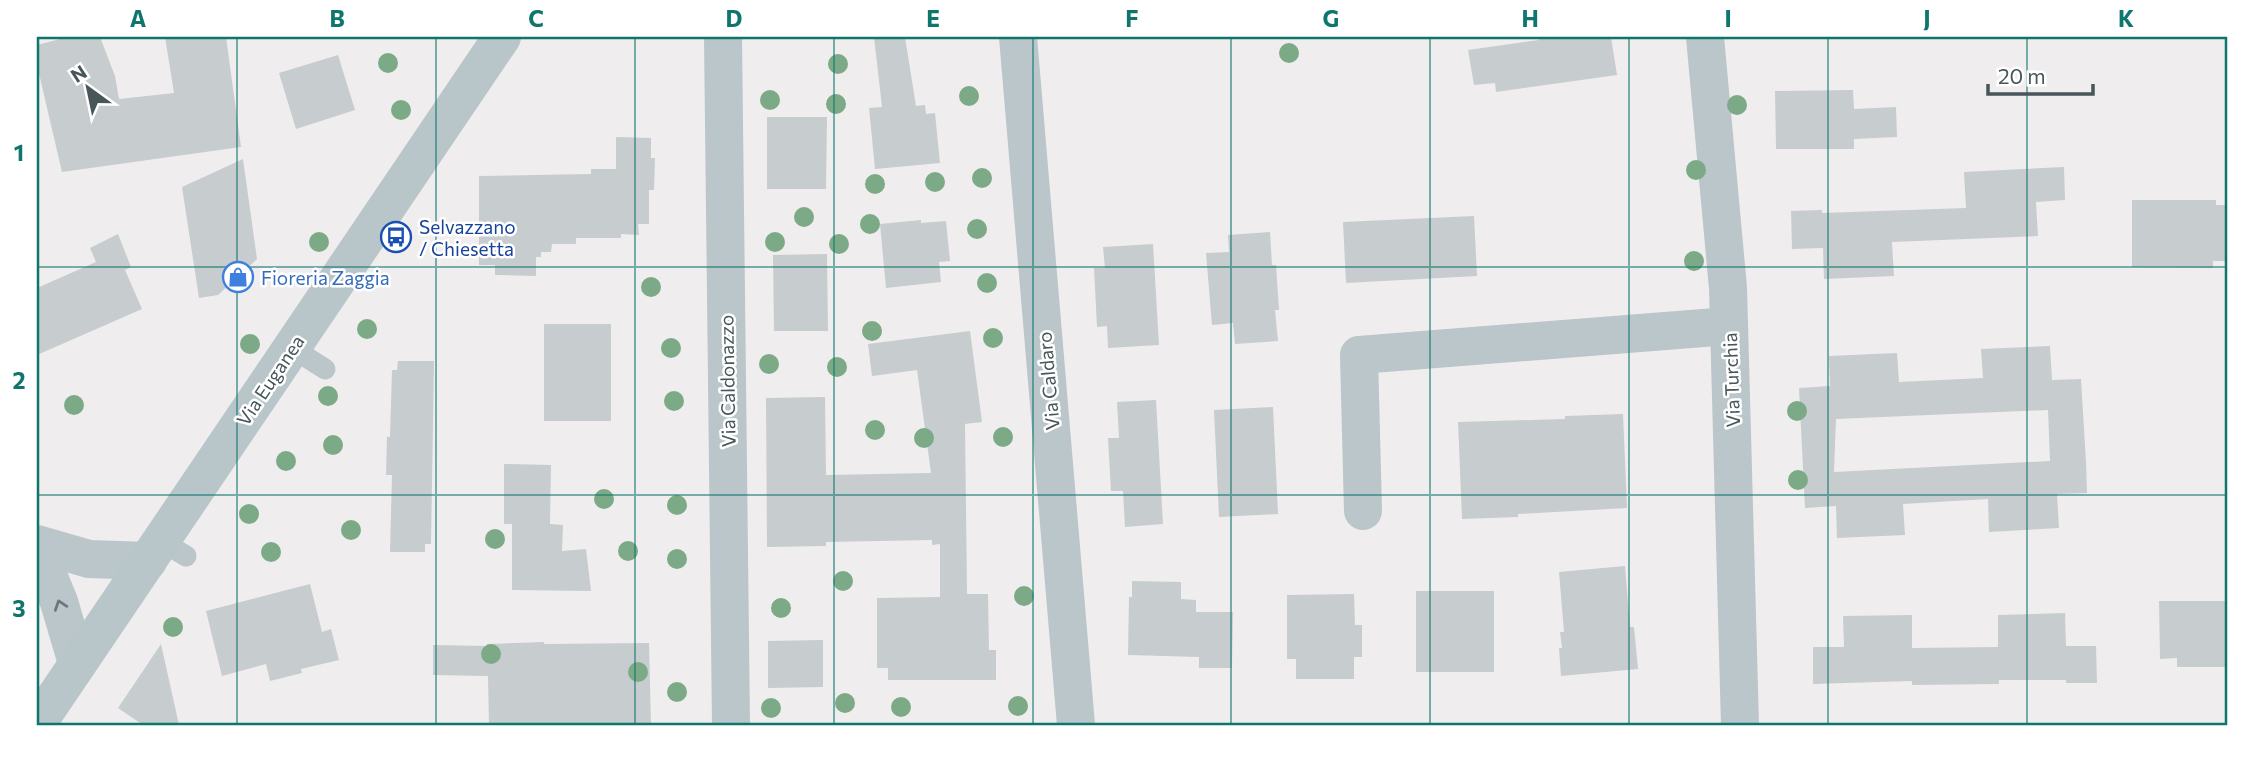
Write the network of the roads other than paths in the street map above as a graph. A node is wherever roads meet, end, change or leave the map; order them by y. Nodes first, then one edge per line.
1 (502, 37) edge
2 (723, 37) edge
3 (1018, 37) edge
4 (1704, 37) edge
5 (1729, 326) junction
6 (292, 348) junction
7 (325, 369) dead end
8 (1363, 510) dead end
9 (37, 546) edge
10 (165, 552) junction
11 (77, 663) junction
12 (47, 721) edge
13 (732, 725) edge
14 (1076, 725) edge
15 (1740, 725) edge

1 - 6 street, Via Euganea
2 - 13 street, Via Caldonazzo
3 - 14 street, Via Caldaro
4 - 5 street, Via Turchia
5 - 8 street
5 - 15 street, Via Turchia
6 - 7 lane
6 - 10 street, Via Euganea
9 - 10 street
11 -> 9 street
10 - 11 street, Via Euganea
11 - 12 street, Via Euganea

